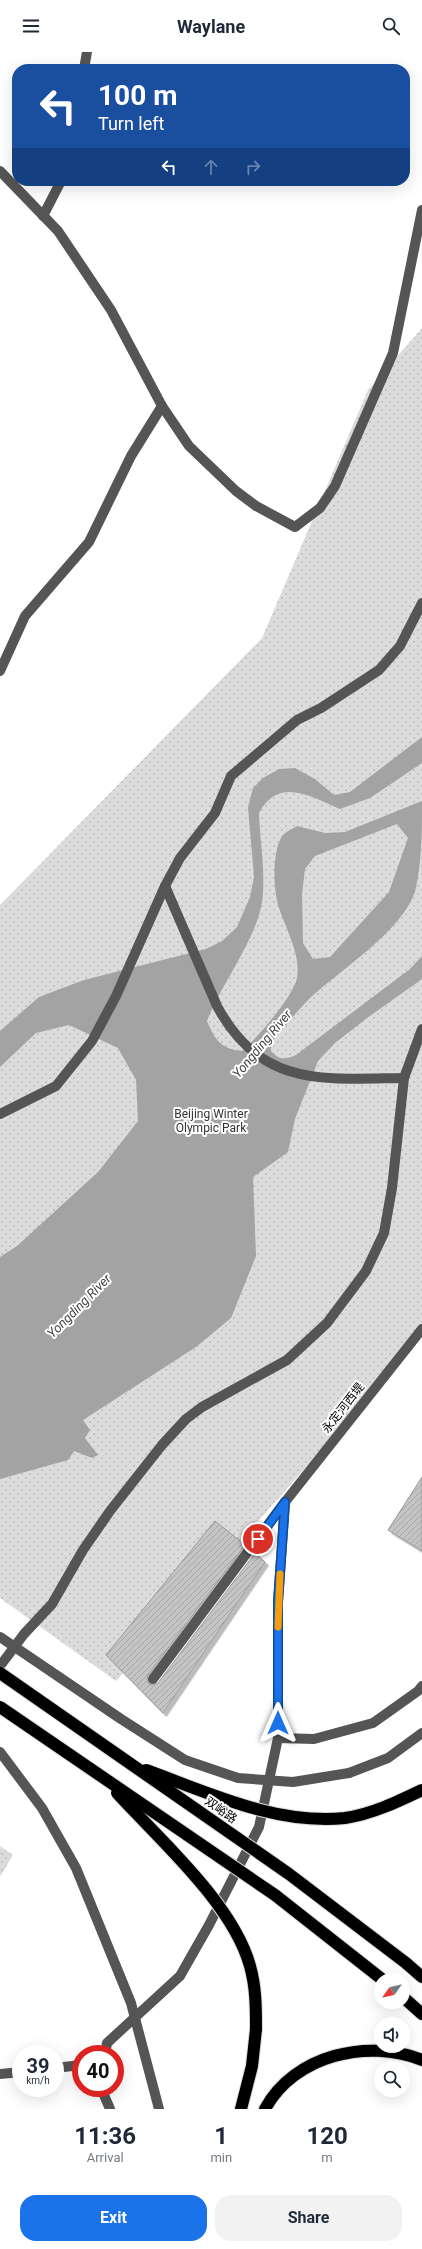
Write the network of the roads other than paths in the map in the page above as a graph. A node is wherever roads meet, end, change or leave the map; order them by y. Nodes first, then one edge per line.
1 (87, 52) edge
2 (85, 64) edge
3 (0, 171) edge
4 (12, 184) edge
5 (14, 186) edge
6 (58, 186) edge
7 (422, 210) edge
8 (43, 216) junction
9 (162, 406) junction
10 (422, 603) edge
11 (0, 671) edge
12 (166, 886) junction
13 (422, 1029) edge
14 (404, 1078) junction
15 (0, 1114) edge
16 (422, 1329) edge
17 (285, 1502) junction
18 (0, 1637) edge
19 (0, 1666) edge
20 (0, 1673) edge
21 (153, 1679) dead end
22 (422, 1686) edge
23 (0, 1707) edge
24 (422, 1732) edge
25 (278, 1738) junction
26 (0, 1752) edge
27 (129, 1764) junction
28 (101, 1776) junction
29 (422, 1790) edge
30 (374, 1973) edge
31 (422, 1977) edge
32 (410, 2003) edge
33 (422, 2014) edge
34 (106, 2045) edge
35 (422, 2060) edge
36 (12, 2073) edge
37 (0, 2074) edge
38 (105, 2097) edge
39 (110, 2109) edge
40 (159, 2109) edge
41 (241, 2109) edge
42 (265, 2109) edge

1 - 2 street
3 - 4 street
5 - 8 street
6 - 8 street
7 - 9 street
8 - 9 street
9 - 11 street
10 - 12 street
12 - 14 street
12 - 15 street
13 - 14 street
14 - 19 street
16 - 17 street, 永定河西堤
17 - 21 street, 永定河西堤
17 - 25 street
18 - 24 street, bridge
20 - 27 highway, 双峪路, bridge
22 - 25 street
23 - 28 highway, bridge
25 - 34 street
26 - 40 street, bridge
27 - 29 highway, bridge
27 - 31 highway, 双峪路, bridge
28 - 30 highway, bridge
28 - 41 highway, bridge
32 - 33 highway
35 - 42 highway
36 - 37 street
38 - 39 street

